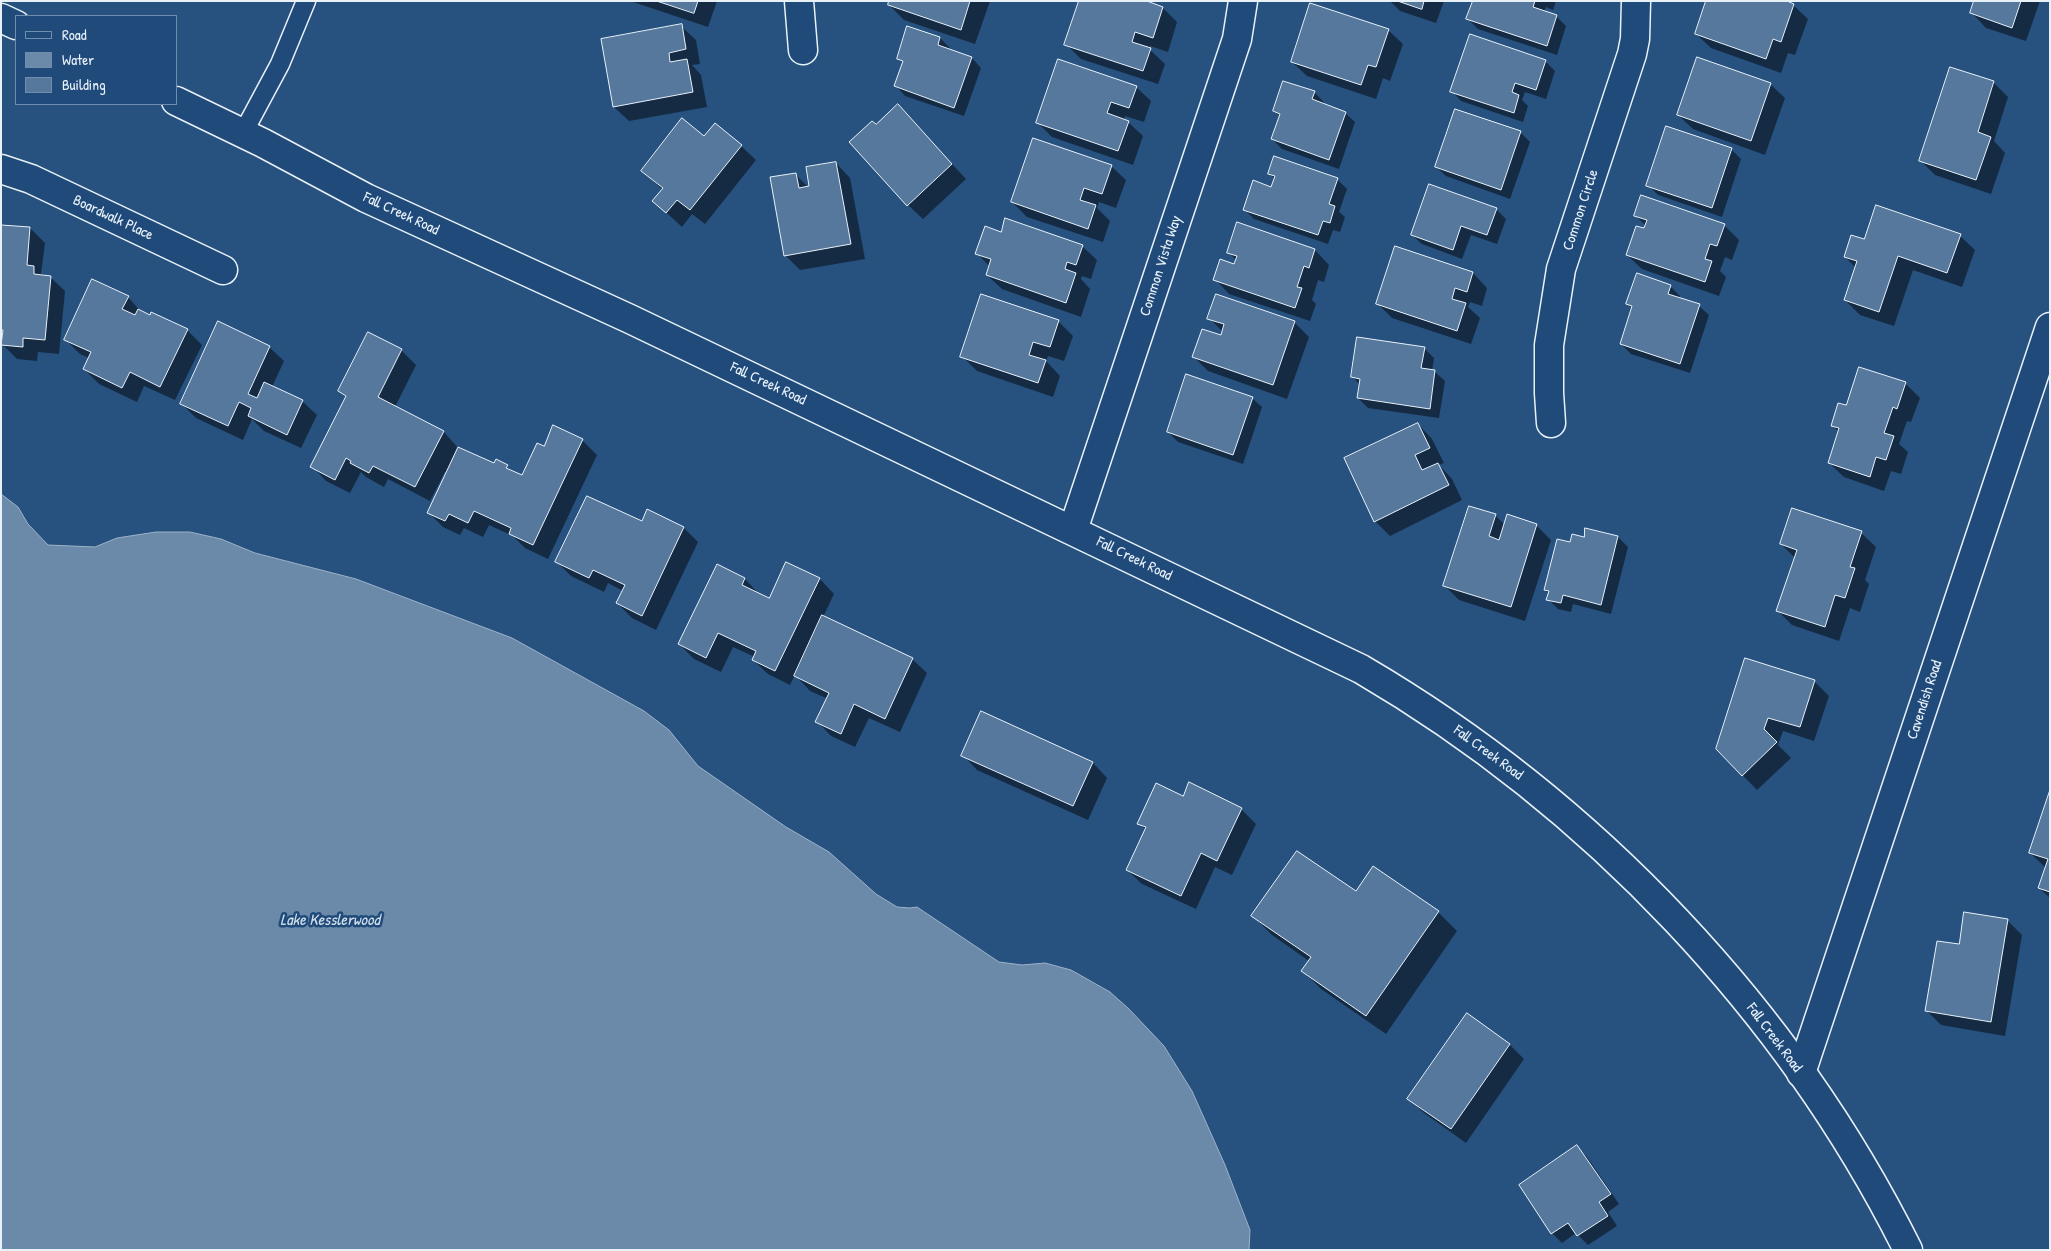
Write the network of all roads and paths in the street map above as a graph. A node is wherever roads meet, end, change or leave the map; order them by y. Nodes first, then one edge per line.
1 (306, 1) edge
2 (799, 1) edge
3 (1243, 1) edge
4 (1636, 1) edge
5 (1, 18) edge
6 (15, 25) edge
7 (804, 50) dead end
8 (178, 102) edge
9 (242, 133) junction
10 (1, 169) edge
11 (223, 270) dead end
12 (2050, 327) edge
13 (1551, 423) dead end
14 (1073, 530) junction
15 (1801, 1073) junction
16 (1908, 1250) edge

1 - 9 lane
2 - 7 main road
3 - 14 main road, Common Vista Way
4 - 13 main road, Common Circle
5 - 6 main road
8 - 9 main road, Fall Creek Road
9 - 14 main road, Fall Creek Road
10 - 11 main road, Boardwalk Place
12 - 15 main road, Cavendish Road
14 - 15 main road, Fall Creek Road
15 - 16 main road, Fall Creek Road

